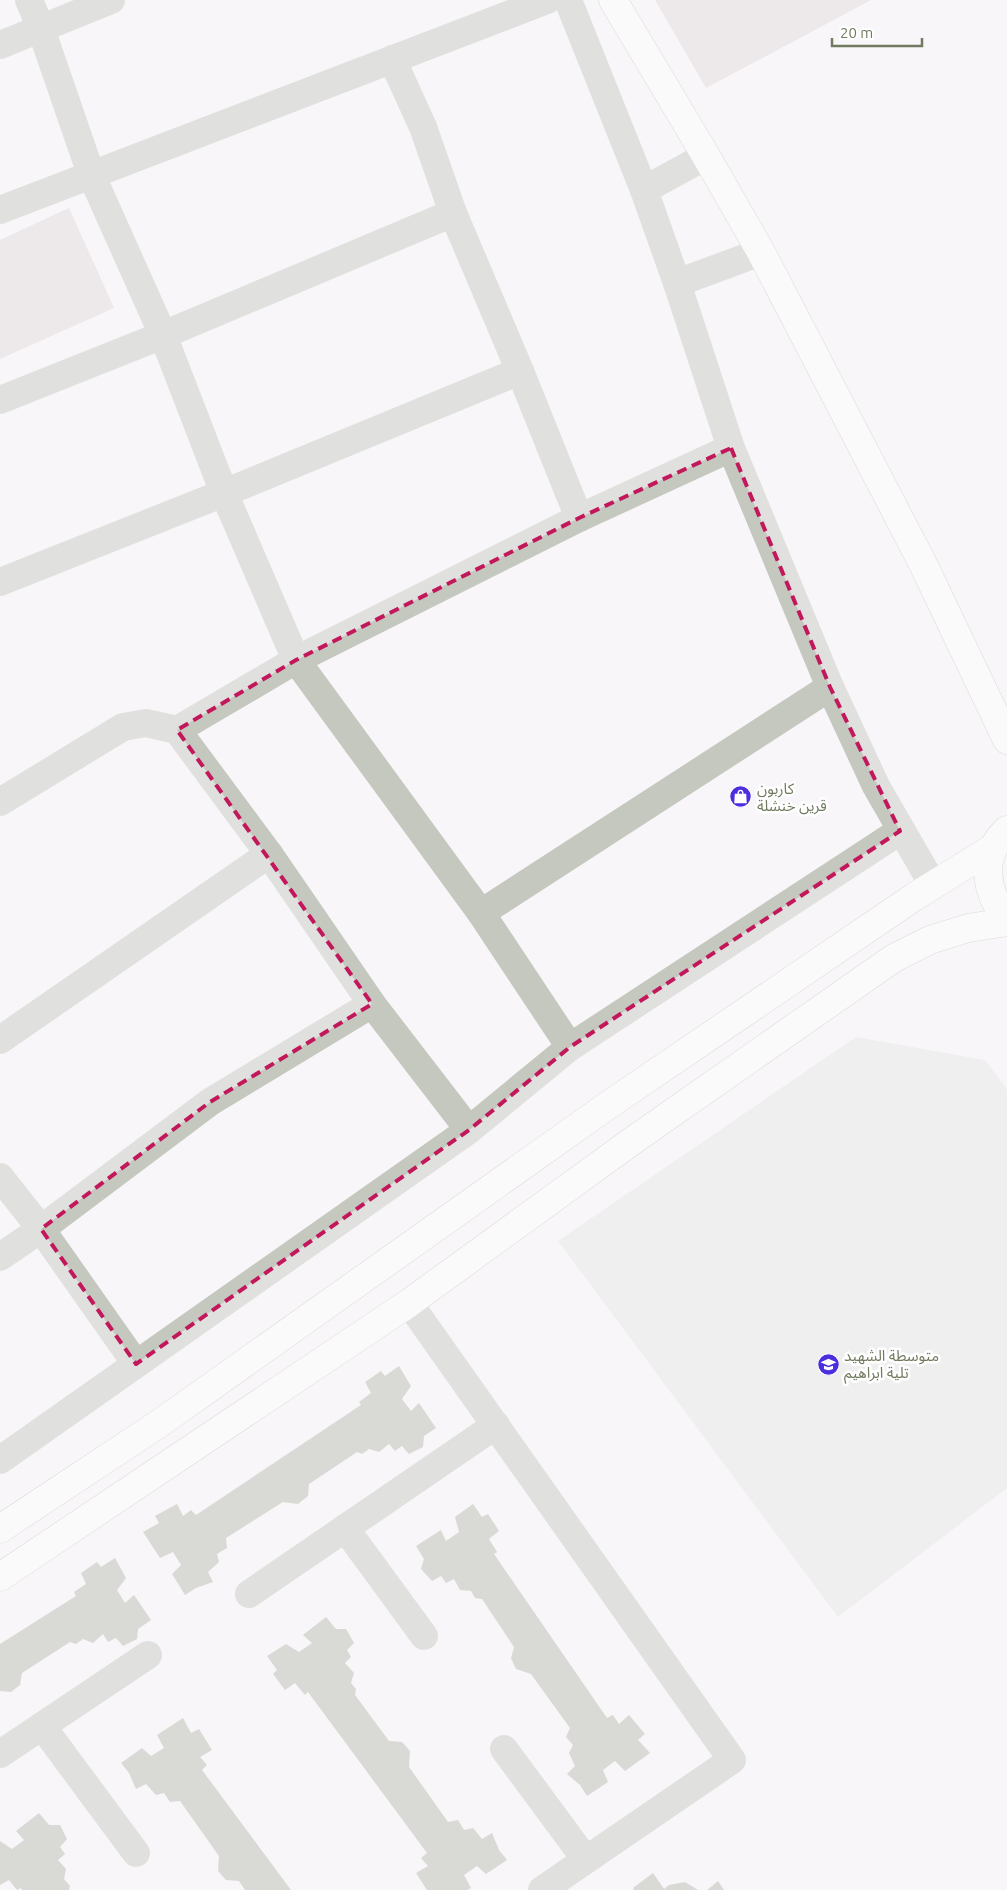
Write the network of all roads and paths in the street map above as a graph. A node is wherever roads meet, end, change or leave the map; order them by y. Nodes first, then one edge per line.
1 (29, 0) edge
2 (111, 0) edge
3 (547, 0) edge
4 (568, 0) edge
5 (613, 0) edge
6 (41, 29) junction
7 (0, 45) edge
8 (392, 59) junction
9 (706, 156) junction
10 (91, 174) junction
11 (644, 190) junction
12 (0, 210) edge
13 (453, 213) junction
14 (761, 252) junction
15 (677, 283) junction
16 (163, 335) junction
17 (520, 371) junction
18 (0, 400) edge
19 (731, 448) junction
20 (224, 493) junction
21 (579, 518) junction
22 (0, 582) edge
23 (296, 660) junction
24 (830, 687) junction
25 (177, 730) junction
26 (1007, 740) edge
27 (0, 802) edge
28 (900, 831) junction
29 (1000, 839) edge
30 (269, 854) junction
31 (933, 885) junction
32 (481, 913) junction
33 (1007, 920) edge
34 (372, 1004) junction
35 (0, 1040) edge
36 (570, 1047) junction
37 (469, 1130) junction
38 (0, 1177) edge
39 (41, 1229) junction
40 (0, 1257) edge
41 (409, 1303) junction
42 (136, 1364) junction
43 (496, 1425) junction
44 (0, 1460) edge
45 (344, 1528) junction
46 (0, 1530) edge
47 (0, 1577) edge
48 (249, 1594) dead end
49 (424, 1636) dead end
50 (148, 1655) dead end
51 (42, 1726) junction
52 (504, 1749) dead end
53 (0, 1754) edge
54 (136, 1854) dead end
55 (586, 1860) junction
56 (542, 1890) edge

1 - 6 street
2 - 6 street
3 - 8 street
4 - 11 street
5 - 9 street
6 - 7 street
6 - 10 street
8 - 10 street
8 - 13 street
9 - 11 street
9 - 14 street
10 - 12 street
10 - 16 street
11 - 15 street
13 - 16 street
13 - 17 street
14 - 15 street
14 - 26 street
15 - 19 street
16 - 18 street
16 - 20 street
17 - 20 street
17 - 21 street
19 - 21 street
19 - 24 street
20 - 22 street
20 - 23 street
21 - 23 street
23 - 25 street
23 - 32 street
24 - 28 street
24 - 32 street
25 - 27 street
25 - 30 street
28 - 31 street
28 - 36 street
29 - 31 street
29 - 33 street
30 - 34 street
30 - 35 street
31 - 46 street
32 - 36 street
33 - 41 street
34 - 37 street
34 - 39 street
36 - 37 street
37 - 42 street
38 - 39 street
39 - 40 street
39 - 42 street
41 - 43 street
41 - 47 street
42 - 44 street
43 - 45 street
43 - 55 street
45 - 48 street
45 - 49 street
50 - 51 street
51 - 53 street
51 - 54 street
52 - 55 street
55 - 56 street

